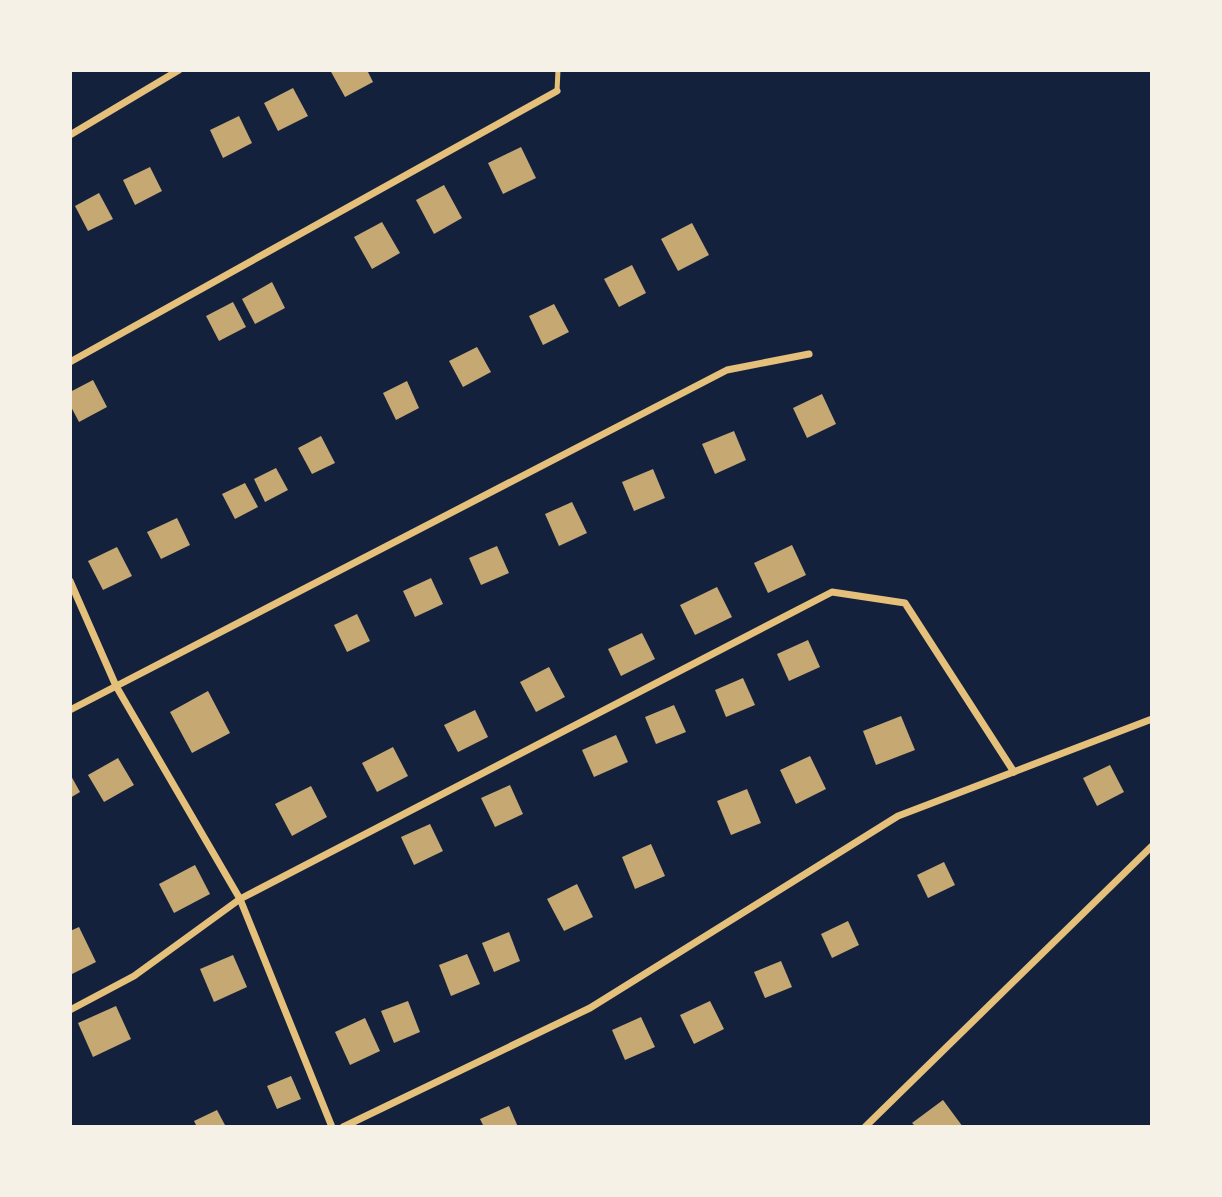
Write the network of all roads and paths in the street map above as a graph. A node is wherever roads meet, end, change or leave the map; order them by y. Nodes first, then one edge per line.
1 (179, 70) edge
2 (558, 70) edge
3 (557, 91) joint
4 (70, 135) edge
5 (809, 354) dead end
6 (70, 362) edge
7 (70, 581) edge
8 (116, 686) junction
9 (70, 710) edge
10 (1152, 719) edge
11 (1014, 772) junction
12 (1152, 846) edge
13 (240, 899) junction
14 (70, 1010) edge
15 (332, 1127) edge
16 (343, 1127) edge
17 (865, 1127) edge

1 - 4 street
2 - 3 lane
3 - 6 street
5 - 8 street
7 - 8 street
8 - 9 street
8 - 13 street
10 - 11 street
11 - 13 street
11 - 16 street
12 - 17 street
13 - 14 street
13 - 15 street

